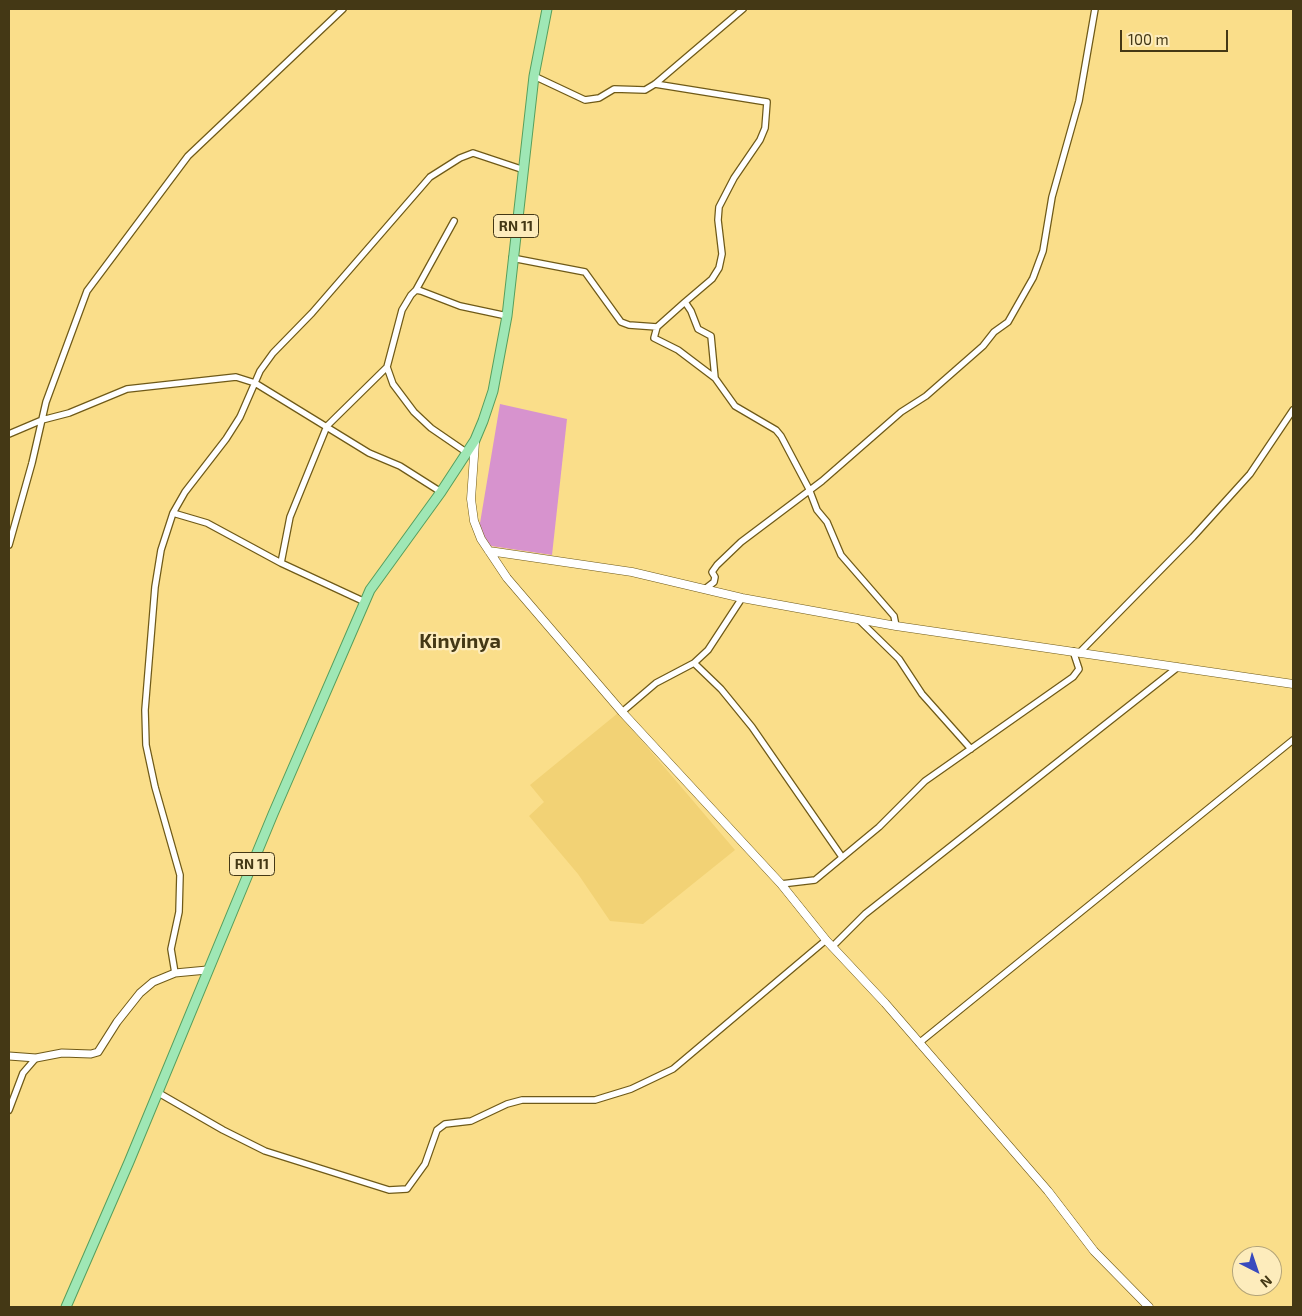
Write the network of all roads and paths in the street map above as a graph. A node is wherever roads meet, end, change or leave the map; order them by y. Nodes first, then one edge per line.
1 (343, 9) edge
2 (547, 9) edge
3 (743, 9) edge
4 (1095, 9) edge
5 (534, 76) junction
6 (655, 84) junction
7 (524, 170) junction
8 (454, 221) dead end
9 (512, 258) junction
10 (416, 290) junction
11 (685, 302) junction
12 (507, 316) junction
13 (657, 327) junction
14 (387, 367) junction
15 (715, 378) junction
16 (255, 382) junction
17 (1293, 410) edge
18 (42, 420) junction
19 (327, 426) junction
20 (9, 434) edge
21 (475, 440) junction
22 (466, 452) junction
23 (809, 489) junction
24 (441, 492) junction
25 (173, 513) junction
26 (9, 545) edge
27 (489, 551) junction
28 (281, 563) junction
29 (705, 589) junction
30 (742, 598) junction
31 (365, 602) junction
32 (858, 619) junction
33 (896, 626) junction
34 (1077, 651) junction
35 (694, 663) junction
36 (1178, 667) junction
37 (1293, 684) edge
38 (622, 712) junction
39 (1293, 740) edge
40 (971, 749) junction
41 (842, 857) junction
42 (782, 884) junction
43 (826, 940) junction
44 (832, 947) junction
45 (207, 970) junction
46 (175, 973) junction
47 (919, 1043) junction
48 (9, 1056) edge
49 (36, 1058) junction
50 (157, 1092) junction
51 (9, 1110) edge
52 (66, 1307) edge
53 (1149, 1307) edge

1 - 18 street
2 - 5 main road, RN 11
3 - 6 street
4 - 23 street
5 - 6 street
5 - 7 main road, RN 11
6 - 11 street
7 - 9 main road, RN 11
7 - 16 street
8 - 10 street
9 - 12 main road, RN 11
9 - 13 street
10 - 12 street
10 - 14 street
11 - 13 street
11 - 15 street
12 - 21 main road, RN 11
13 - 15 street
14 - 19 street
14 - 22 street
15 - 23 street
16 - 18 street
16 - 19 street
16 - 25 street
17 - 34 street
18 - 20 street
18 - 26 street
19 - 24 street
19 - 28 street
21 - 22 main road, RN 11
21 - 27 main road
22 - 24 main road, RN 11
23 - 29 street
23 - 33 street
24 - 31 main road, RN 11
25 - 28 street
25 - 46 street
27 - 29 main road
27 - 38 main road
28 - 31 street
29 - 30 main road
30 - 32 main road
30 - 35 street
31 - 45 main road, RN 11
32 - 33 main road
32 - 40 street
33 - 34 main road
34 - 36 main road
34 - 40 street
35 - 38 street
35 - 41 street
36 - 37 main road
36 - 44 street
38 - 42 main road
39 - 47 street
40 - 41 street
41 - 42 street
42 - 43 main road
43 - 44 main road
43 - 50 street
44 - 47 main road
45 - 46 street
45 - 50 main road, RN 11
46 - 49 street
47 - 53 main road
48 - 49 street
49 - 51 street
50 - 52 main road, RN 11

